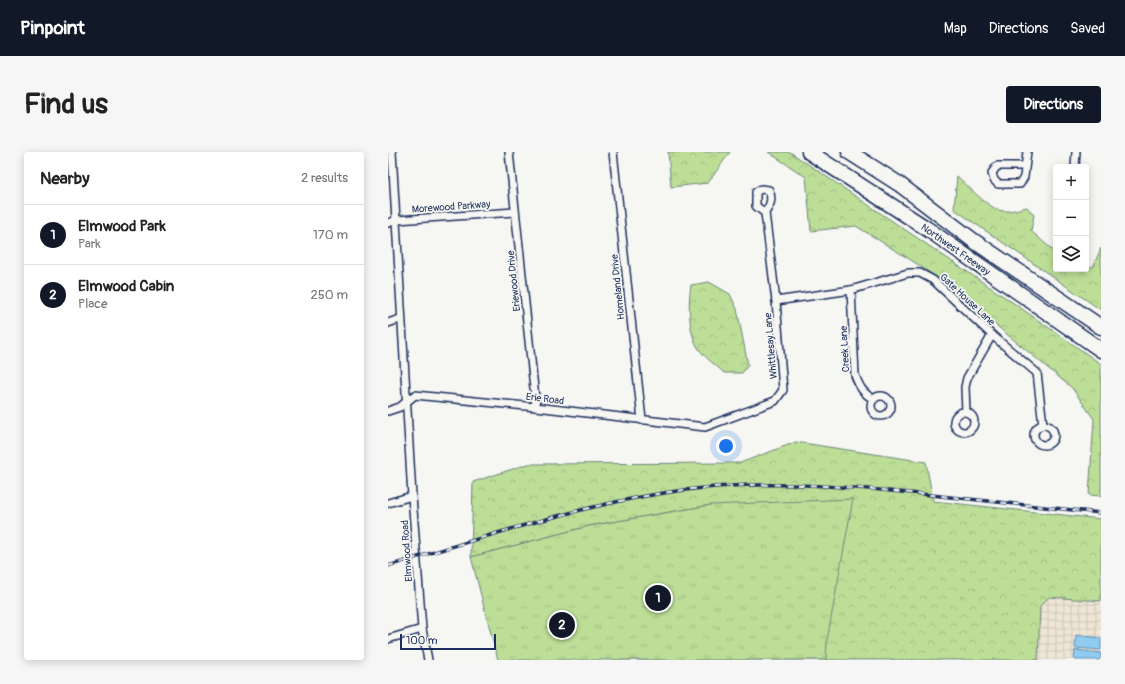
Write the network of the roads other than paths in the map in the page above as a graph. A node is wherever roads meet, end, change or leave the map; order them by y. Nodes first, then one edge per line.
1 (392, 152) edge
2 (509, 152) edge
3 (613, 152) edge
4 (809, 152) edge
5 (849, 152) edge
6 (864, 152) edge
7 (1027, 152) edge
8 (1076, 152) edge
9 (1075, 164) edge
10 (390, 166) edge
11 (1025, 166) junction
12 (899, 184) junction
13 (515, 212) junction
14 (765, 213) dead end
15 (397, 220) junction
16 (388, 223) edge
17 (851, 290) junction
18 (776, 301) junction
19 (400, 319) junction
20 (388, 323) edge
21 (1101, 327) edge
22 (992, 335) junction
23 (1101, 350) edge
24 (874, 398) dead end
25 (407, 400) junction
26 (536, 407) junction
27 (388, 411) edge
28 (966, 412) dead end
29 (642, 420) junction
30 (1044, 425) dead end
31 (705, 427) joint
32 (412, 496) junction
33 (388, 503) edge
34 (422, 629) junction
35 (388, 639) edge
36 (428, 660) edge

1 - 10 street, Elmwood Road
2 - 13 street, Eriewood Drive
3 - 29 street, Homeland Drive
4 - 23 highway, Northwest Freeway
5 - 12 highway, Northwest Freeway
6 - 12 highway
7 - 11 street
8 - 9 street
10 - 15 street, Elmwood Road
11 - 11 street
12 - 21 highway, Northwest Freeway
13 - 15 street, Morewood Parkway
13 - 26 street, Eriewood Drive
14 - 18 street, Whittlesay Lane
15 - 16 street, Morewood Parkway
15 - 19 street, Elmwood Road
17 - 18 street, Gate House Lane
17 - 22 street, Gate House Lane
17 - 24 street, Creek Lane
18 - 31 street, Whittlesay Lane
19 - 20 street
19 - 25 street, Elmwood Road
22 - 28 street
22 - 30 street, Gate House Lane
25 - 26 street, Erie Road
25 - 27 street, Erie Road
25 - 32 street, Elmwood Road
26 - 29 street, Erie Road
29 - 31 street, Erie Road
32 - 33 street
32 - 34 street, Elmwood Road
34 - 35 street
34 - 36 street, Elmwood Road

